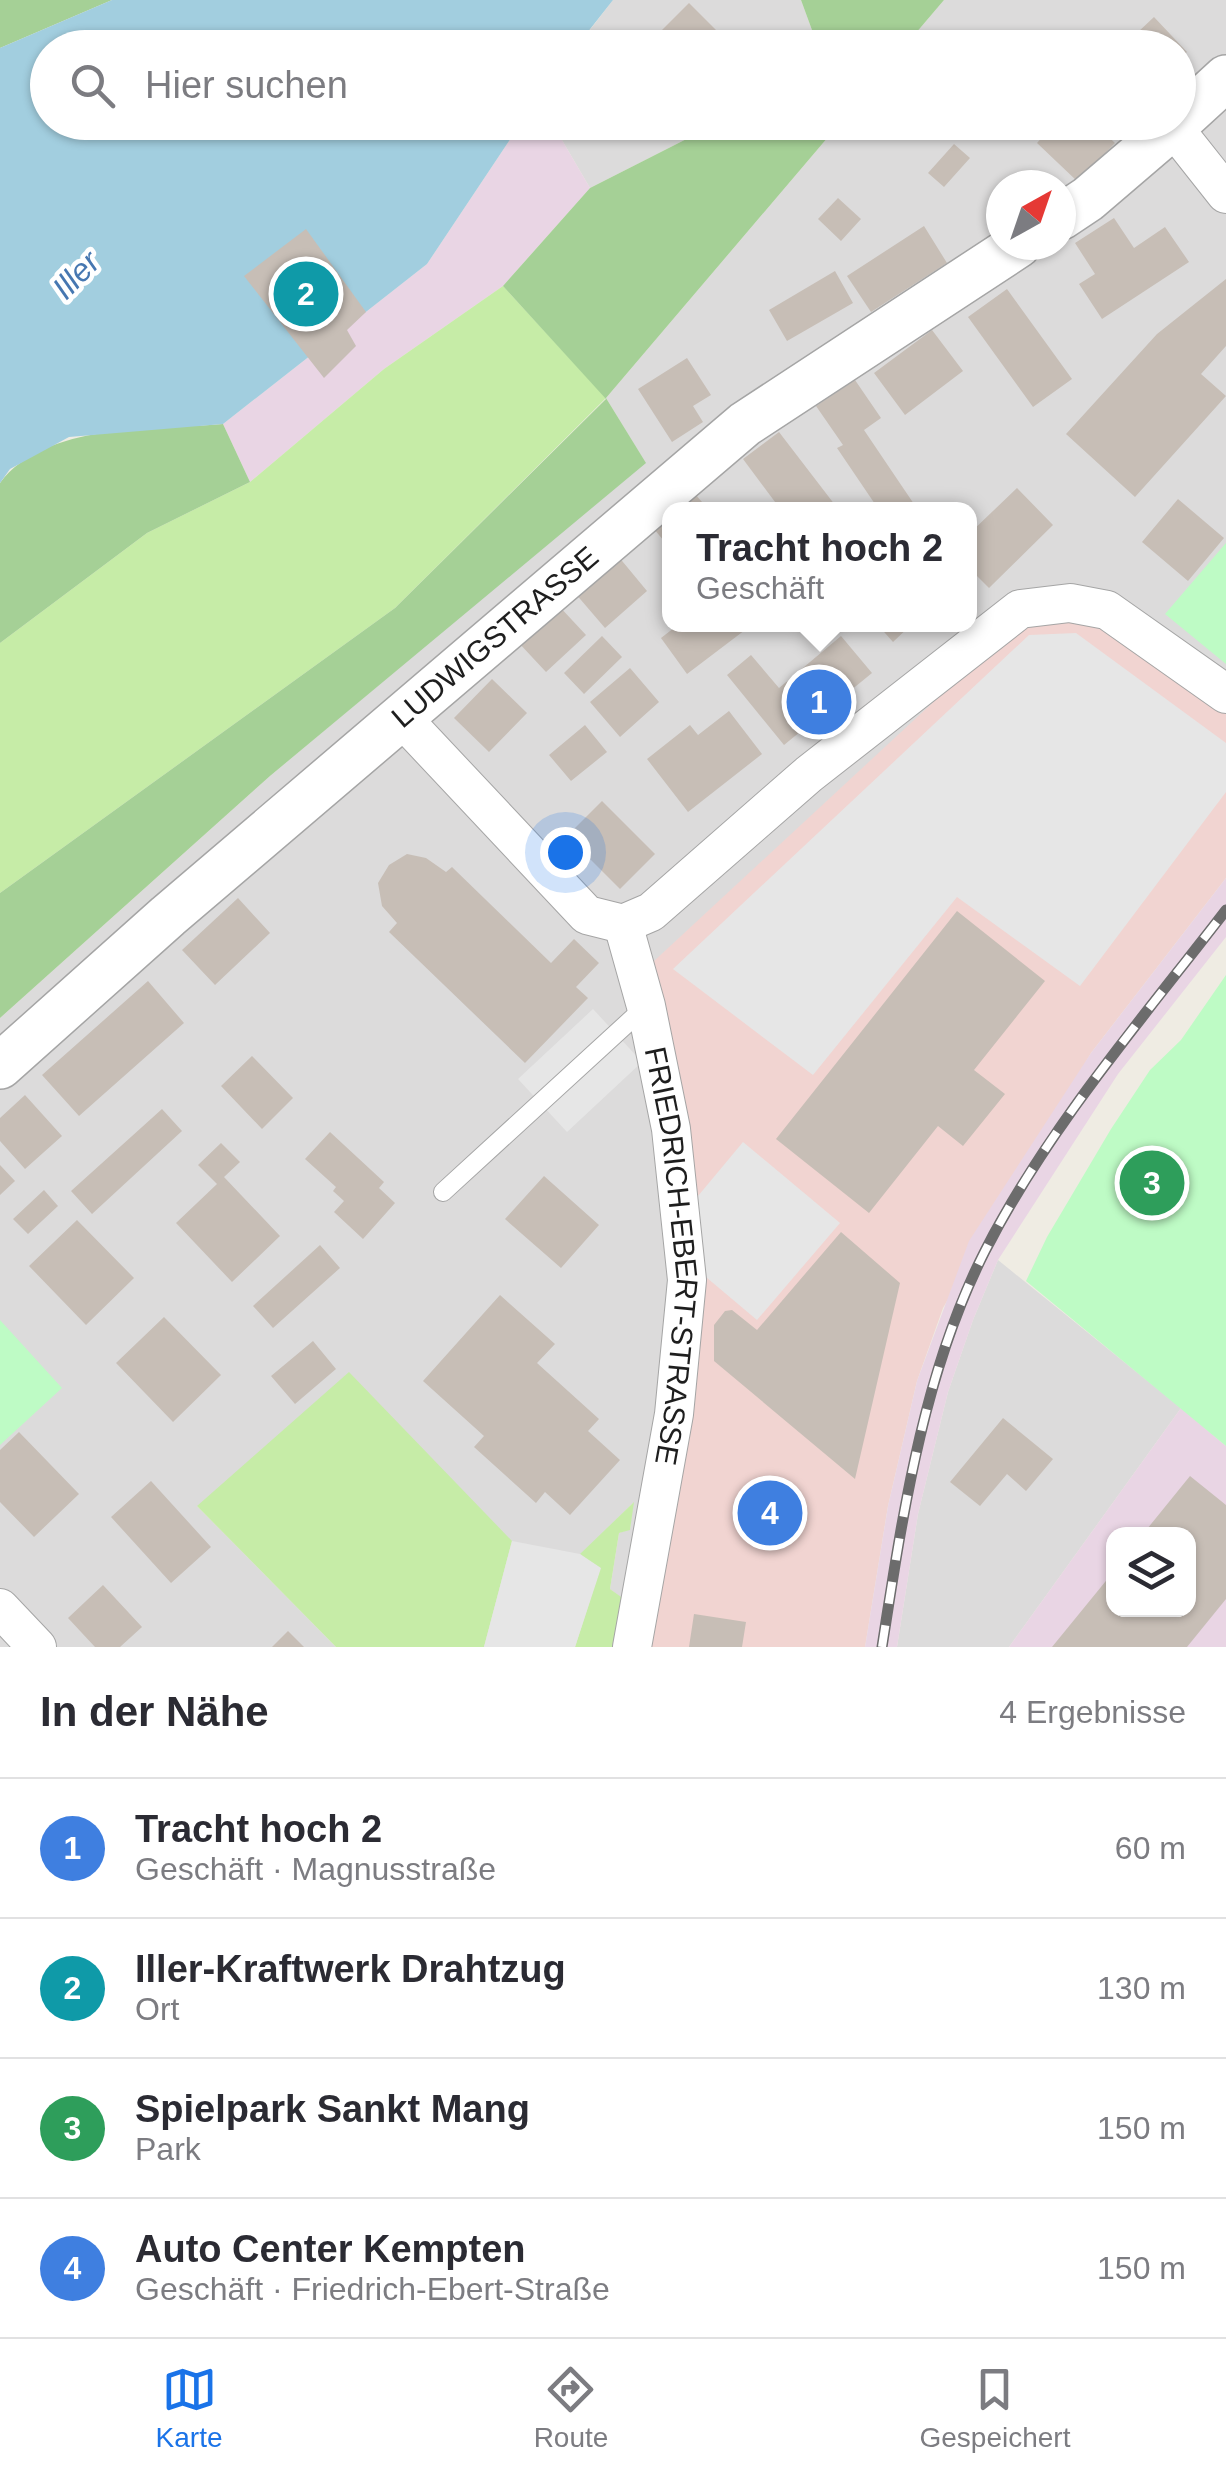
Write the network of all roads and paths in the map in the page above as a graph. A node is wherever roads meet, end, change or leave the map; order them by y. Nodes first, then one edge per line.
1 (1226, 78) edge
2 (1196, 106) edge
3 (1158, 140) edge
4 (1188, 140) edge
5 (1226, 194) edge
6 (1076, 207) edge
7 (995, 260) edge
8 (1226, 694) edge
9 (400, 716) junction
10 (623, 924) junction
11 (646, 1006) junction
12 (0, 1066) edge
13 (443, 1192) dead end
14 (0, 1608) edge
15 (37, 1647) edge
16 (632, 1647) edge

1 - 2 street
3 - 6 street
4 - 5 street
7 - 9 street, LUDWIGSTRASSE
8 - 10 street
9 - 10 street
9 - 12 street, LUDWIGSTRASSE
10 - 11 street, FRIEDRICH-EBERT-STRASSE
11 - 13 lane
11 - 16 street, FRIEDRICH-EBERT-STRASSE
14 - 15 street

